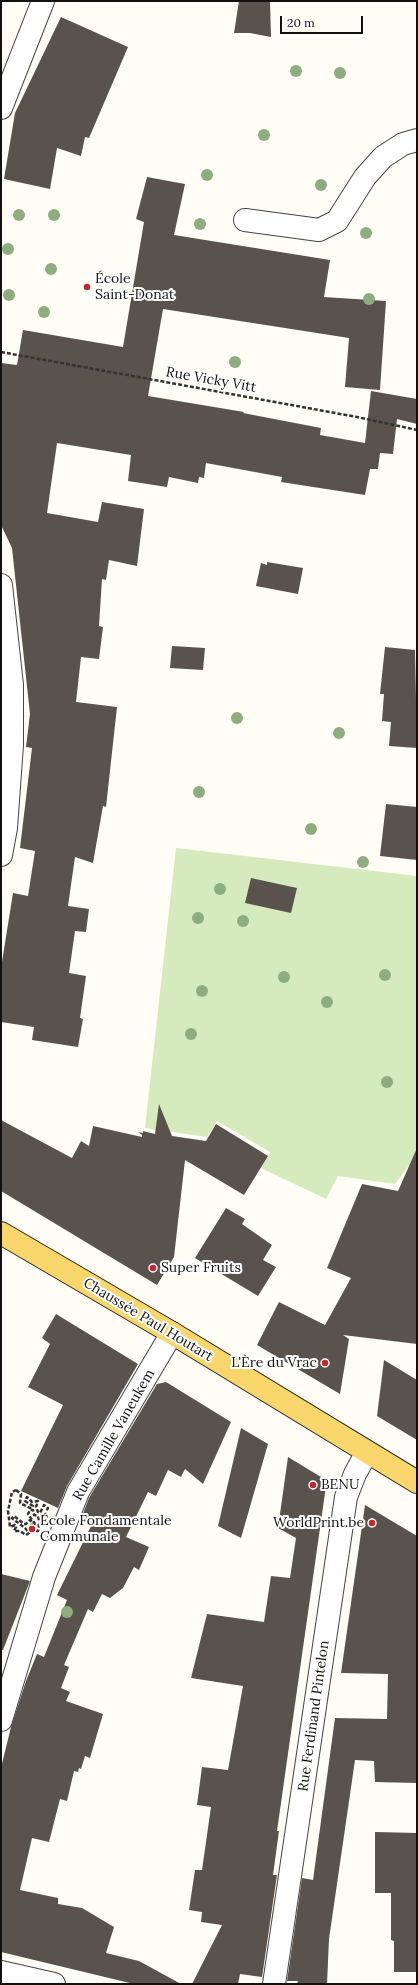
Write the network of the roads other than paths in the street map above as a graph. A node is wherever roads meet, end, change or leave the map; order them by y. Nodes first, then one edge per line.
1 (43, 1) edge
2 (1, 108) edge
3 (417, 140) edge
4 (245, 220) dead end
5 (1, 585) edge
6 (1, 855) edge
7 (1, 1233) edge
8 (172, 1333) junction
9 (368, 1452) junction
10 (417, 1482) edge
11 (1, 1720) edge
12 (1, 1972) edge
13 (54, 1984) edge
14 (274, 1984) edge

1 - 2 street
3 - 4 street
5 - 6 street
7 - 8 main road, Chaussée Paul Houtart
8 - 9 main road, Chaussée Paul Houtart
8 - 11 street, Rue Camille Vaneukem
9 - 10 main road, Chaussée Paul Houtart
9 - 14 street, Rue Ferdinand Pintelon
12 - 13 street

